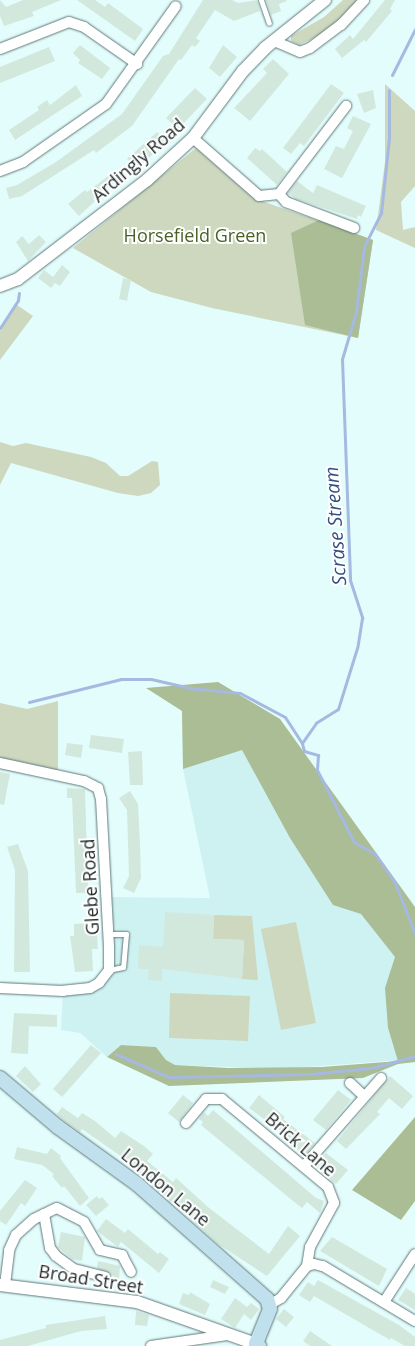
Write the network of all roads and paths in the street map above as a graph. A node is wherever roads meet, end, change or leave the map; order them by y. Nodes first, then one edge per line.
1 (261, 0) edge
2 (325, 0) edge
3 (364, 0) edge
4 (176, 6) dead end
5 (270, 23) dead end
6 (274, 41) junction
7 (0, 49) edge
8 (136, 64) junction
9 (346, 106) dead end
10 (193, 138) junction
11 (0, 171) edge
12 (279, 194) junction
13 (354, 228) dead end
14 (0, 286) edge
15 (0, 763) edge
16 (109, 934) junction
17 (108, 970) junction
18 (0, 988) edge
19 (0, 1078) edge
20 (381, 1078) dead end
21 (350, 1083) dead end
22 (364, 1096) junction
23 (186, 1123) dead end
24 (304, 1166) junction
25 (44, 1214) junction
26 (415, 1254) edge
27 (307, 1266) junction
28 (131, 1272) dead end
29 (105, 1277) dead end
30 (2, 1285) edge
31 (384, 1302) junction
32 (269, 1305) junction
33 (415, 1321) edge
34 (227, 1335) junction
35 (258, 1345) edge
36 (151, 1346) edge

1 - 5 lane
2 - 6 street, Ardingly Road
3 - 6 street
4 - 8 street
6 - 10 street, Ardingly Road
7 - 8 street
8 - 11 street
9 - 12 street
10 - 12 street
10 - 14 street, Ardingly Road
12 - 13 street
15 - 16 street, Glebe Road
16 - 17 street, Glebe Road
16 - 17 lane
17 - 18 street
19 - 32 main road, London Lane
20 - 22 street
21 - 22 street
22 - 24 street
23 - 24 street, Brick Lane
24 - 27 street, Brick Lane
25 - 28 street
25 - 29 street
25 - 30 street
26 - 31 street
27 - 31 street
27 - 32 street
30 - 34 street, Broad Street
31 - 33 street
32 - 35 main road
34 - 35 street, Broad Street
34 - 36 street

